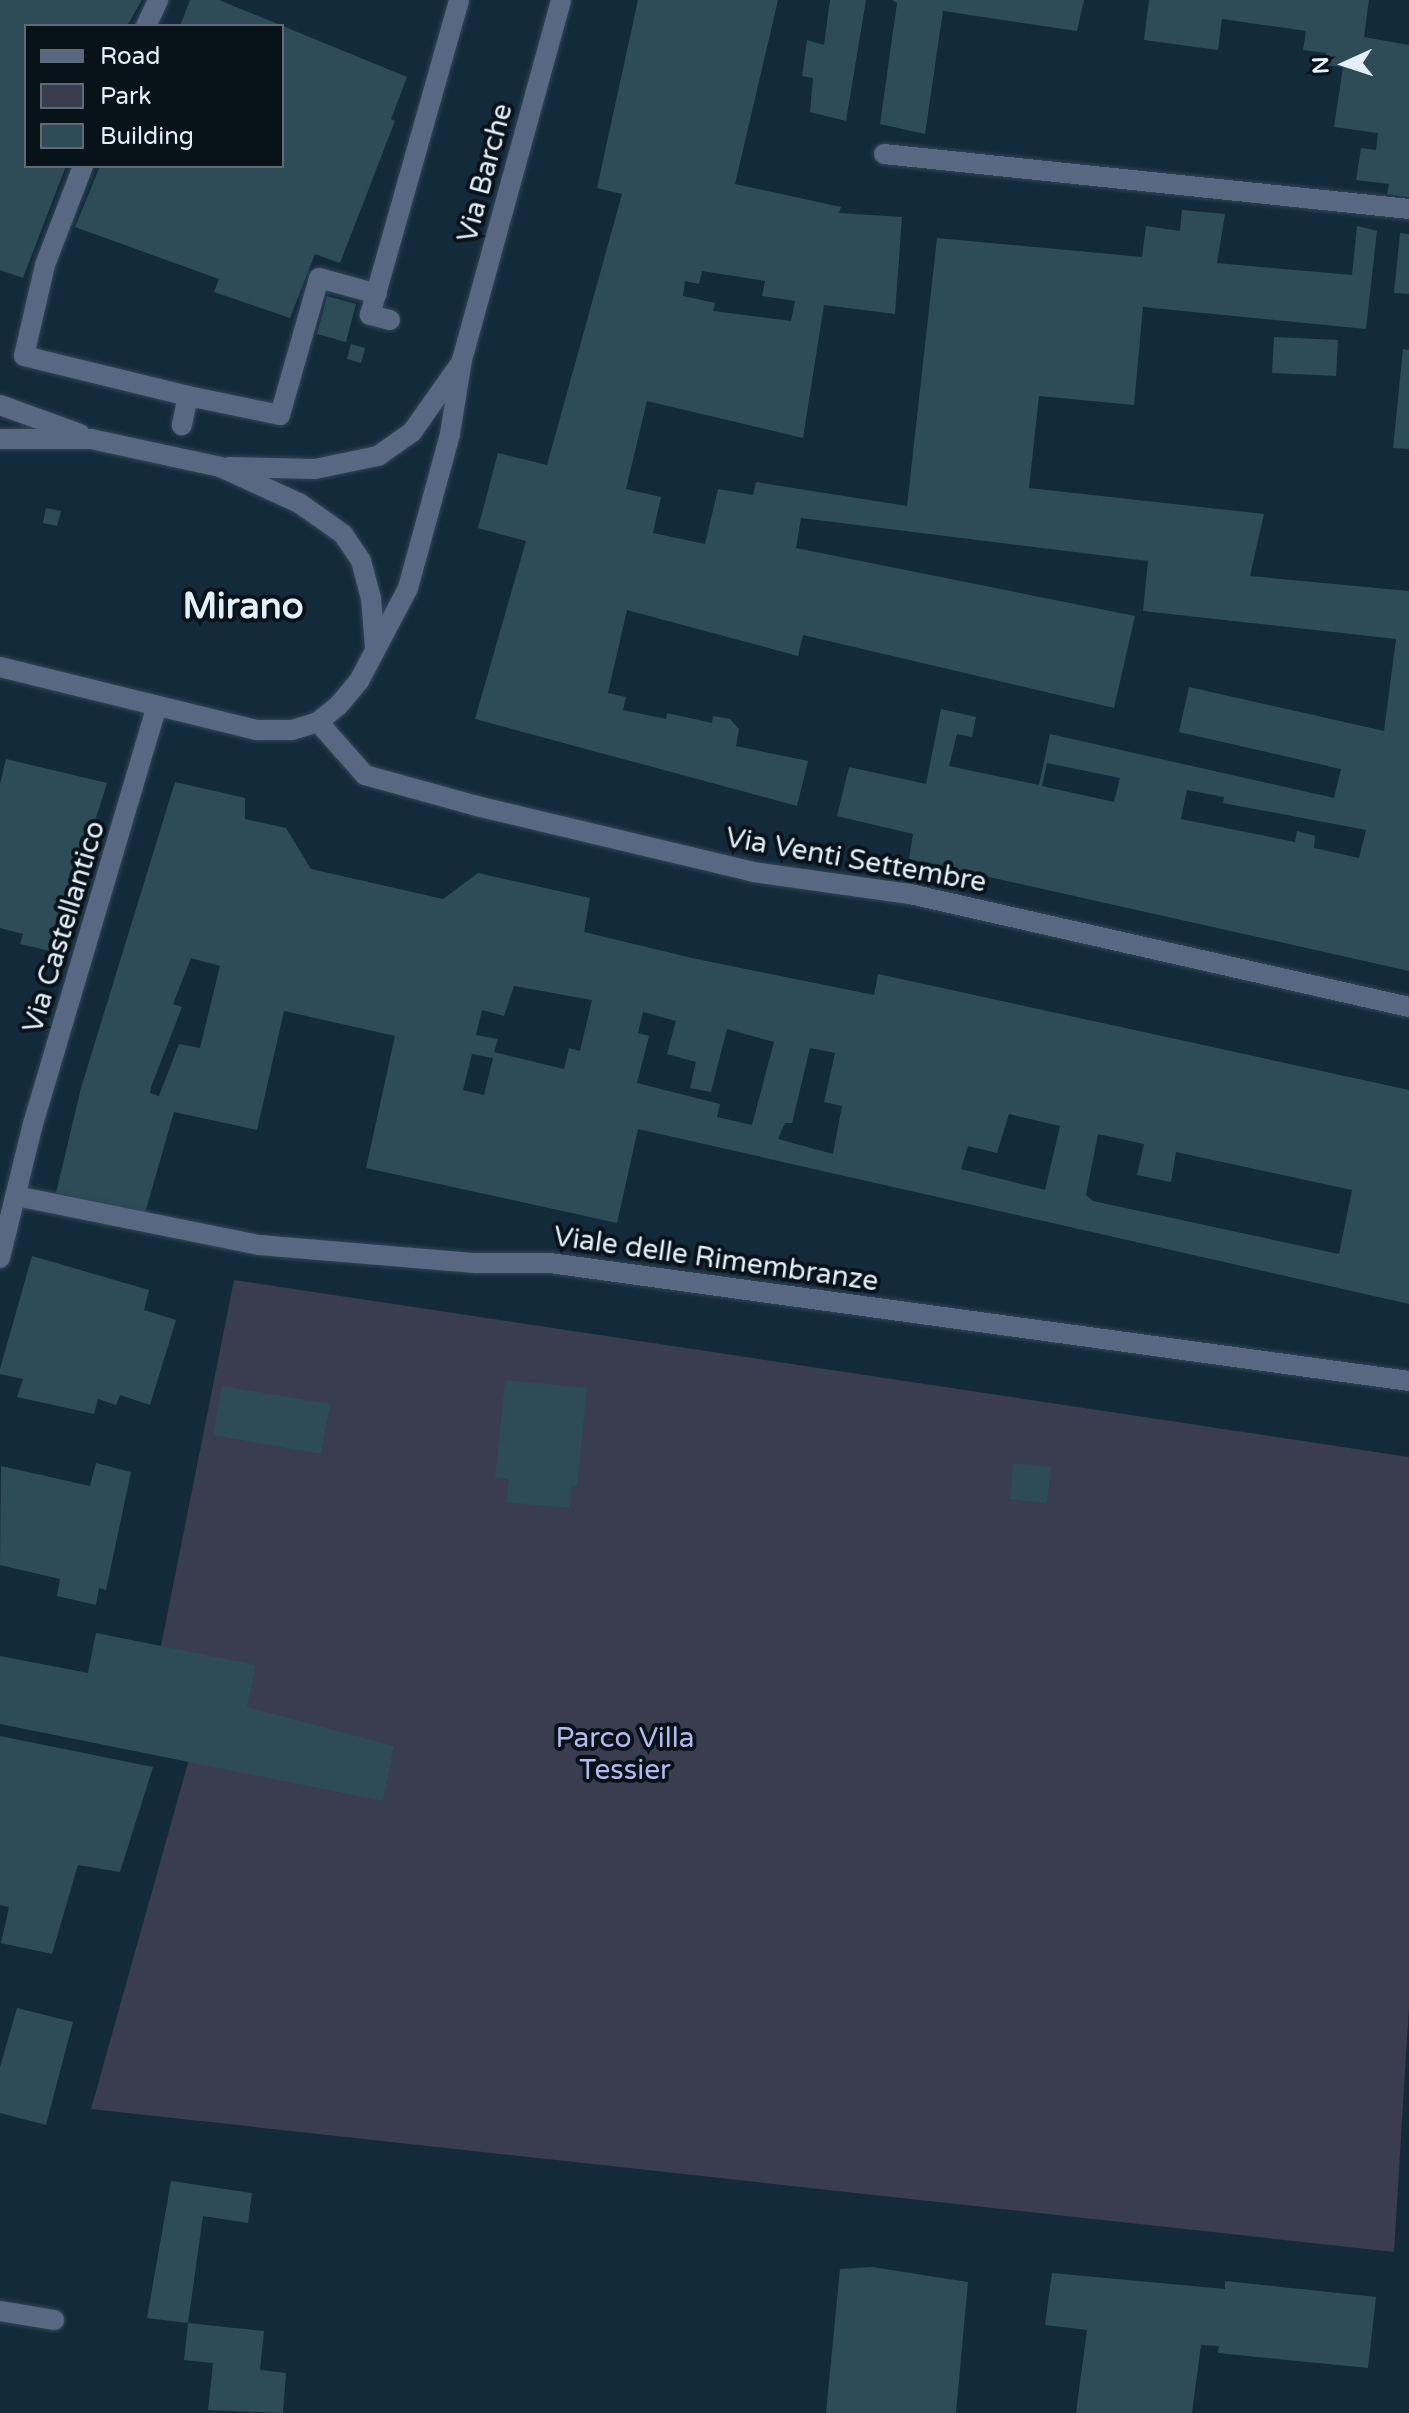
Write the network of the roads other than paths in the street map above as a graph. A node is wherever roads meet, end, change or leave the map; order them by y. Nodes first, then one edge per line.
1 (158, 0) edge
2 (459, 0) edge
3 (561, 0) edge
4 (147, 24) edge
5 (884, 154) dead end
6 (82, 168) edge
7 (1409, 209) edge
8 (377, 294) junction
9 (390, 320) dead end
10 (462, 360) junction
11 (188, 396) junction
12 (0, 405) edge
13 (182, 425) dead end
14 (0, 439) edge
15 (91, 439) junction
16 (220, 467) junction
17 (375, 647) junction
18 (0, 667) edge
19 (157, 706) junction
20 (318, 722) junction
21 (1409, 1007) edge
22 (16, 1196) junction
23 (0, 1258) edge
24 (1409, 1381) edge
25 (0, 2311) edge
26 (54, 2320) dead end

1 - 4 street
2 - 8 street
3 - 10 street, Via Barche
5 - 7 street
6 - 11 street
8 - 9 street
8 - 11 street
10 - 16 street, Via Barche
10 - 17 street, Via Barche
11 - 13 street
12 - 15 street
14 - 15 street
15 - 16 street
16 - 17 street
17 - 20 street, Via Barche
18 - 19 street
19 - 20 street
19 - 22 street, Via Castellantico
20 - 21 street, Via Venti Settembre
22 - 23 street, Via Castellantico
22 - 24 street, Viale delle Rimembranze
25 - 26 street

